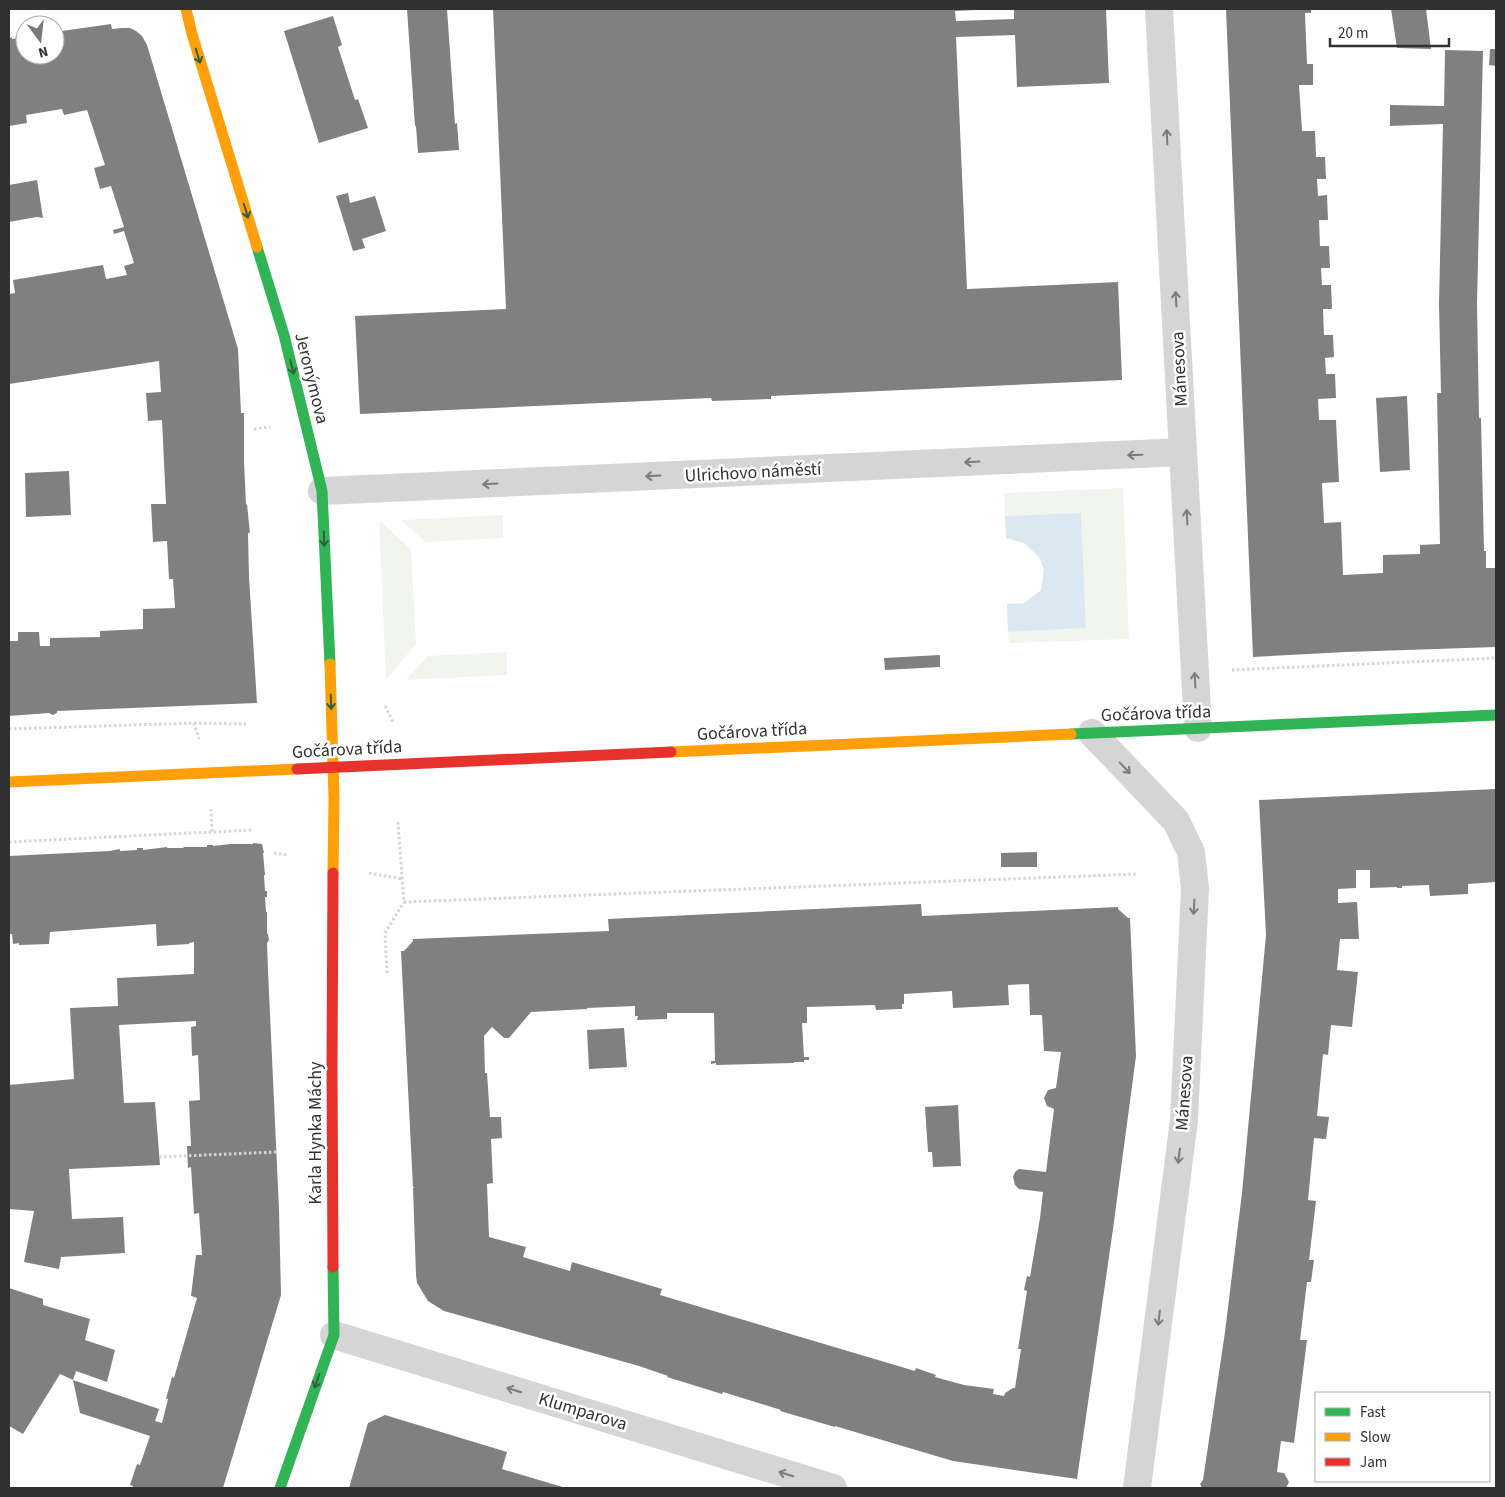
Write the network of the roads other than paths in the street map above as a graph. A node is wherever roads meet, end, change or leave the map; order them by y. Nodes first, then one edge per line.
1 (186, 9) edge
2 (1160, 9) edge
3 (1183, 452) junction
4 (322, 490) junction
5 (1496, 715) edge
6 (1198, 728) junction
7 (1092, 733) junction
8 (333, 768) junction
9 (9, 782) edge
10 (334, 1335) junction
11 (280, 1488) edge
12 (833, 1488) edge
13 (1137, 1488) edge

1 -> 4 street, Jeronýmova
3 -> 2 street, Mánesova
3 -> 4 street, Ulrichovo náměstí
6 -> 3 street, Mánesova
4 -> 8 street, Jeronýmova
5 - 6 street, Gočárova třída
6 - 7 street, Gočárova třída
7 - 8 street, Gočárova třída
7 -> 13 street, Mánesova
8 - 9 street, Gočárova třída
8 - 10 street, Karla Hynka Máchy
10 -> 11 street, Karla Hynka Máchy
12 -> 10 street, Klumparova

